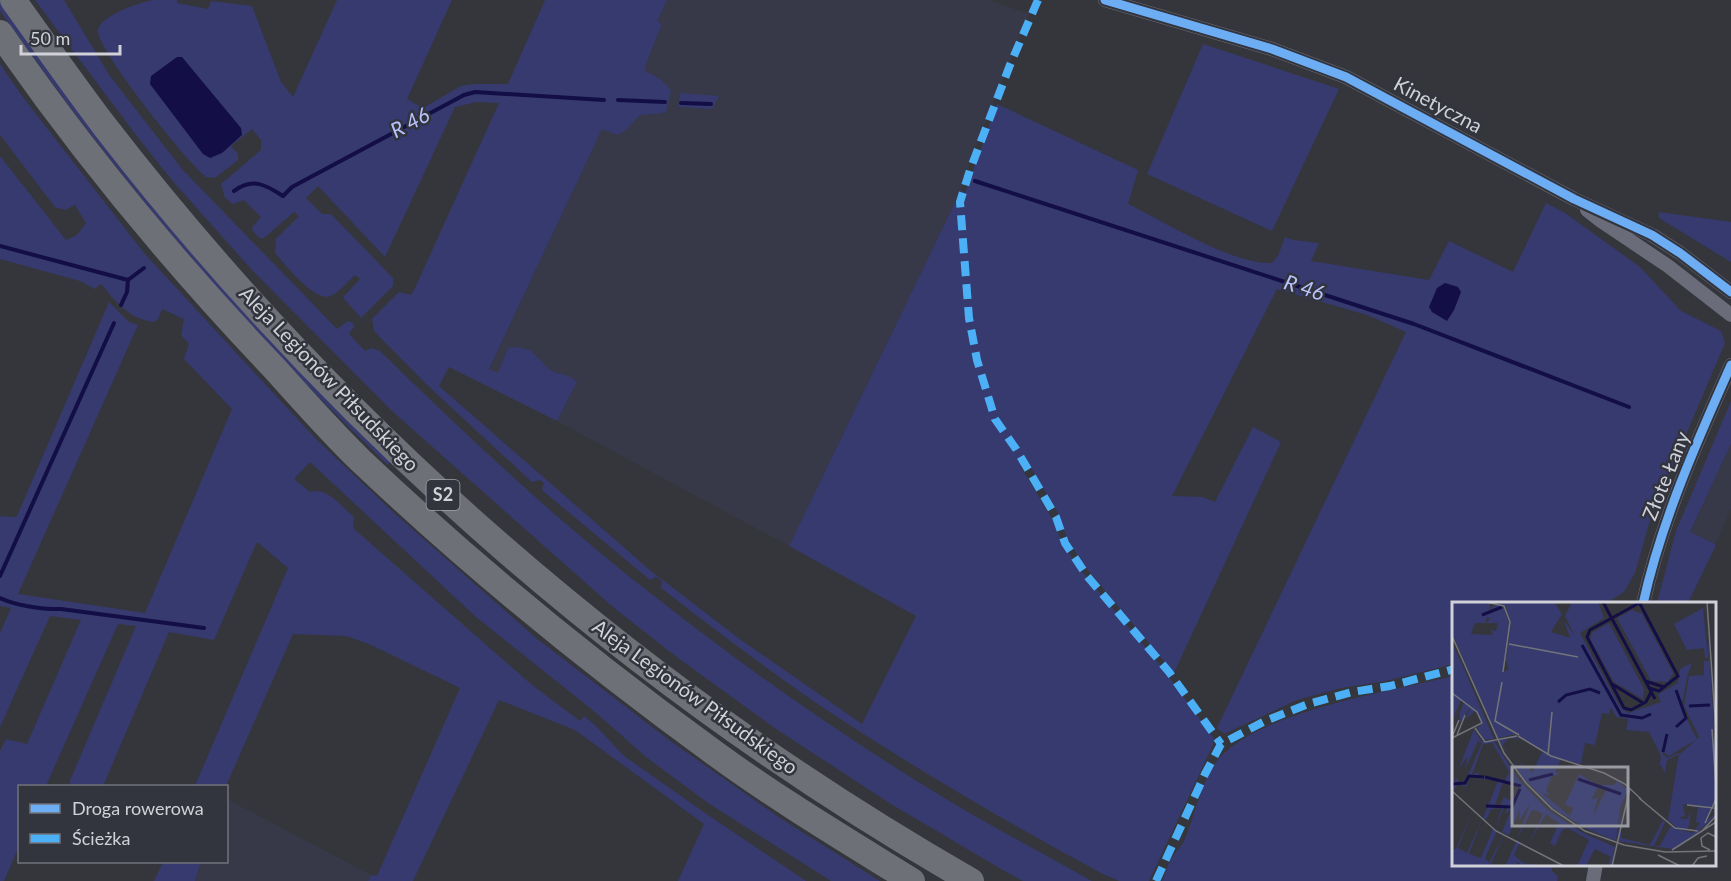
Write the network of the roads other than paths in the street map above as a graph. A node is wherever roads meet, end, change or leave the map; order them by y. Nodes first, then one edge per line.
1 (14, 0) edge
2 (1105, 0) edge
3 (0, 33) edge
4 (1574, 199) junction
5 (1731, 292) edge
6 (1731, 315) edge
7 (1731, 365) edge
8 (1643, 602) edge
9 (1596, 866) edge
10 (912, 881) edge
11 (971, 881) edge
12 (1593, 881) edge

1 - 11 highway, Aleja Legionów Piłsudskiego / S2
2 - 4 street, Kinetyczna
3 - 10 highway, Aleja Legionów Piłsudskiego / S2
4 - 5 street, Kinetyczna
4 - 6 street, Kinetyczna
7 - 8 street, Złote Łany
9 - 12 street

